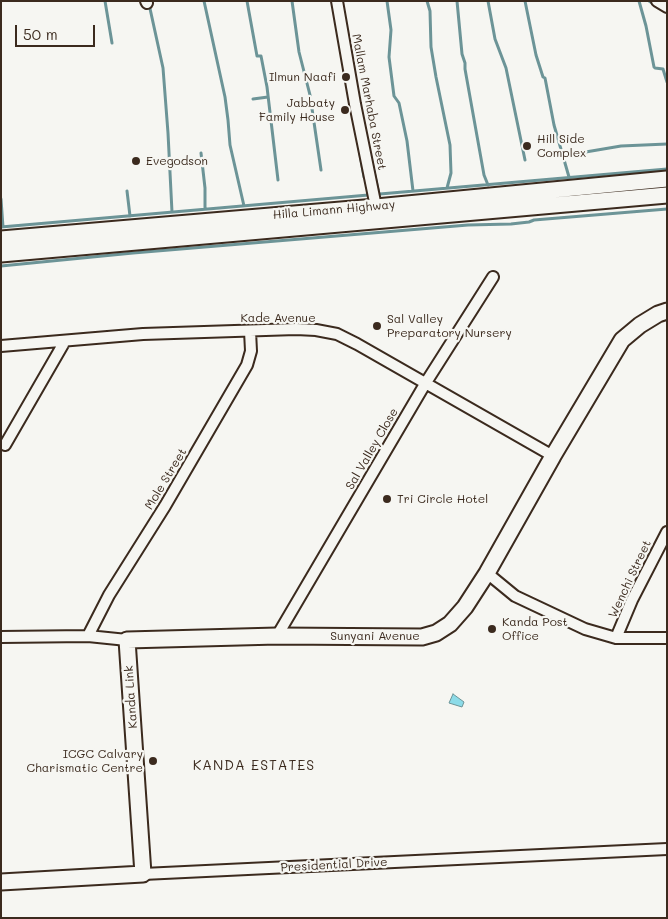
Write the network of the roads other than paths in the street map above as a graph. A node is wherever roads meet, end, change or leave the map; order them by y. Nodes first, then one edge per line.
1 (337, 1) edge
2 (657, 1) edge
3 (667, 7) edge
4 (667, 179) edge
5 (667, 195) edge
6 (376, 207) junction
7 (1, 239) edge
8 (1, 254) edge
9 (493, 277) dead end
10 (667, 312) edge
11 (250, 330) junction
12 (65, 341) junction
13 (1, 346) edge
14 (425, 384) junction
15 (5, 446) dead end
16 (553, 456) junction
17 (667, 532) edge
18 (486, 573) junction
19 (88, 636) junction
20 (277, 636) junction
21 (1, 637) edge
22 (616, 638) junction
23 (667, 638) edge
24 (127, 640) junction
25 (667, 849) edge
26 (143, 874) junction
27 (1, 882) edge

1 - 6 street, Mallam Marhaba Street
2 - 3 street
4 - 6 main road, Hilla Limann Highway
5 - 8 main road, Hilla Limann Highway
6 - 7 main road, Hilla Limann Highway
9 - 14 street, Sal Valley Close
10 - 16 main road, Sunyani Avenue
11 - 12 street, Kade Avenue
11 - 14 street, Kade Avenue
11 - 19 street, Mole Street
12 - 13 street, Kade Avenue
12 - 15 street
14 - 16 street, Kade Avenue
14 - 20 street, Sal Valley Close
16 - 18 main road, Sunyani Avenue
17 - 22 street, Wenchi Street
18 - 20 main road, Sunyani Avenue
18 - 22 street
19 - 21 street, Sunyani Avenue
19 - 24 street, Sunyani Avenue
20 - 24 main road, Sunyani Avenue
22 - 23 street
24 - 26 main road, Kanda Link
25 - 26 street, Presidential Drive
26 - 27 main road, Presidential Drive

